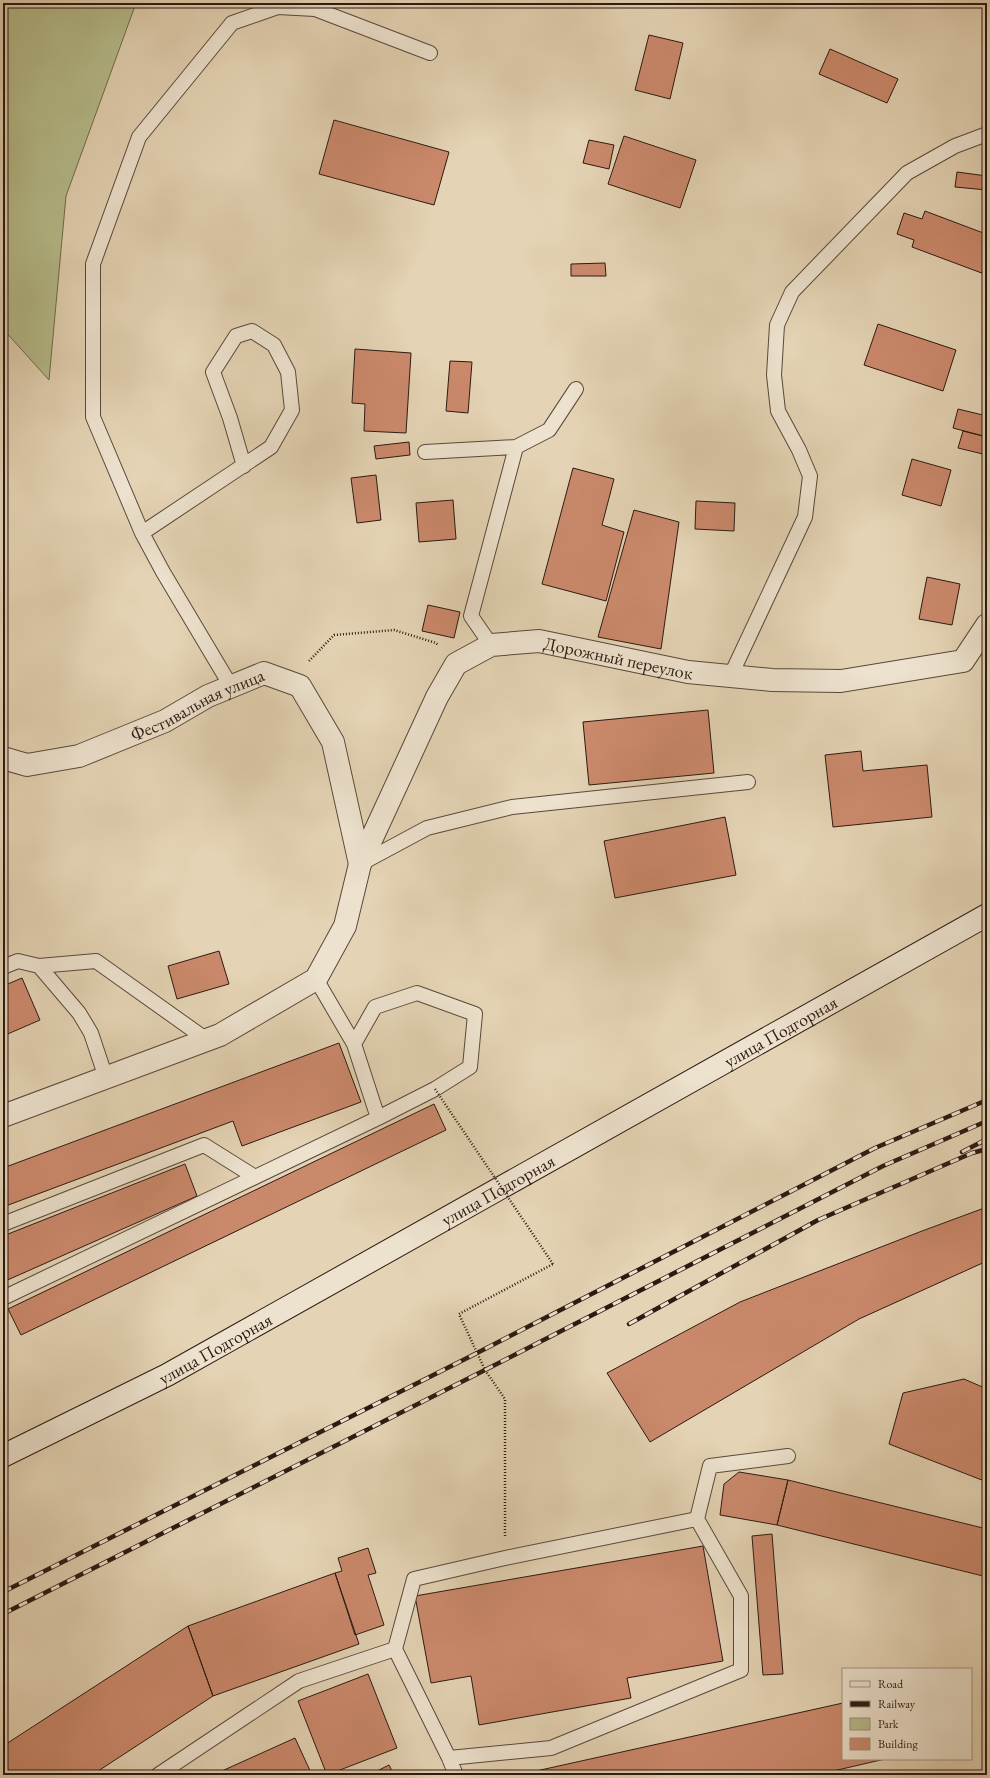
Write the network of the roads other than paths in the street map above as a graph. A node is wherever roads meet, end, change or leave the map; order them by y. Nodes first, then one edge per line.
1 (430, 53) dead end
2 (987, 134) edge
3 (576, 389) dead end
4 (516, 447) junction
5 (425, 452) dead end
6 (244, 466) junction
7 (142, 534) junction
8 (987, 625) edge
9 (491, 645) junction
10 (731, 675) junction
11 (232, 688) junction
12 (3, 758) edge
13 (748, 782) dead end
14 (360, 864) junction
15 (987, 915) edge
16 (3, 956) edge
17 (18, 960) junction
18 (38, 966) junction
19 (3, 967) edge
20 (316, 980) junction
21 (207, 1040) junction
22 (354, 1044) junction
23 (106, 1078) junction
24 (3, 1116) edge
25 (378, 1118) junction
26 (255, 1177) junction
27 (3, 1224) edge
28 (3, 1298) edge
29 (3, 1456) edge
30 (788, 1456) dead end
31 (697, 1519) junction
32 (395, 1649) junction
33 (449, 1758) junction
34 (158, 1775) edge
35 (456, 1775) edge

1 - 7 lane
2 - 10 lane
3 - 4 lane
4 - 5 lane
4 - 9 lane
6 - 6 lane
6 - 7 lane
7 - 11 lane
8 - 10 street, Дорожный переулок
9 - 10 street, Дорожный переулок
9 - 14 street, Дорожный переулок
11 - 12 street, Фестивальная улица
11 - 14 street, Фестивальная улица
13 - 14 lane
14 - 20 street
15 - 29 street, улица Подгорная
16 - 17 lane
17 - 18 lane
17 - 19 lane
18 - 21 lane
18 - 23 lane
20 - 21 street
20 - 22 lane
21 - 23 street
22 - 25 lane
22 - 25 lane
23 - 24 street
25 - 26 lane
26 - 27 lane
26 - 28 lane
30 - 31 lane
31 - 32 lane
31 - 33 lane
32 - 33 lane
32 - 34 lane
33 - 35 lane

